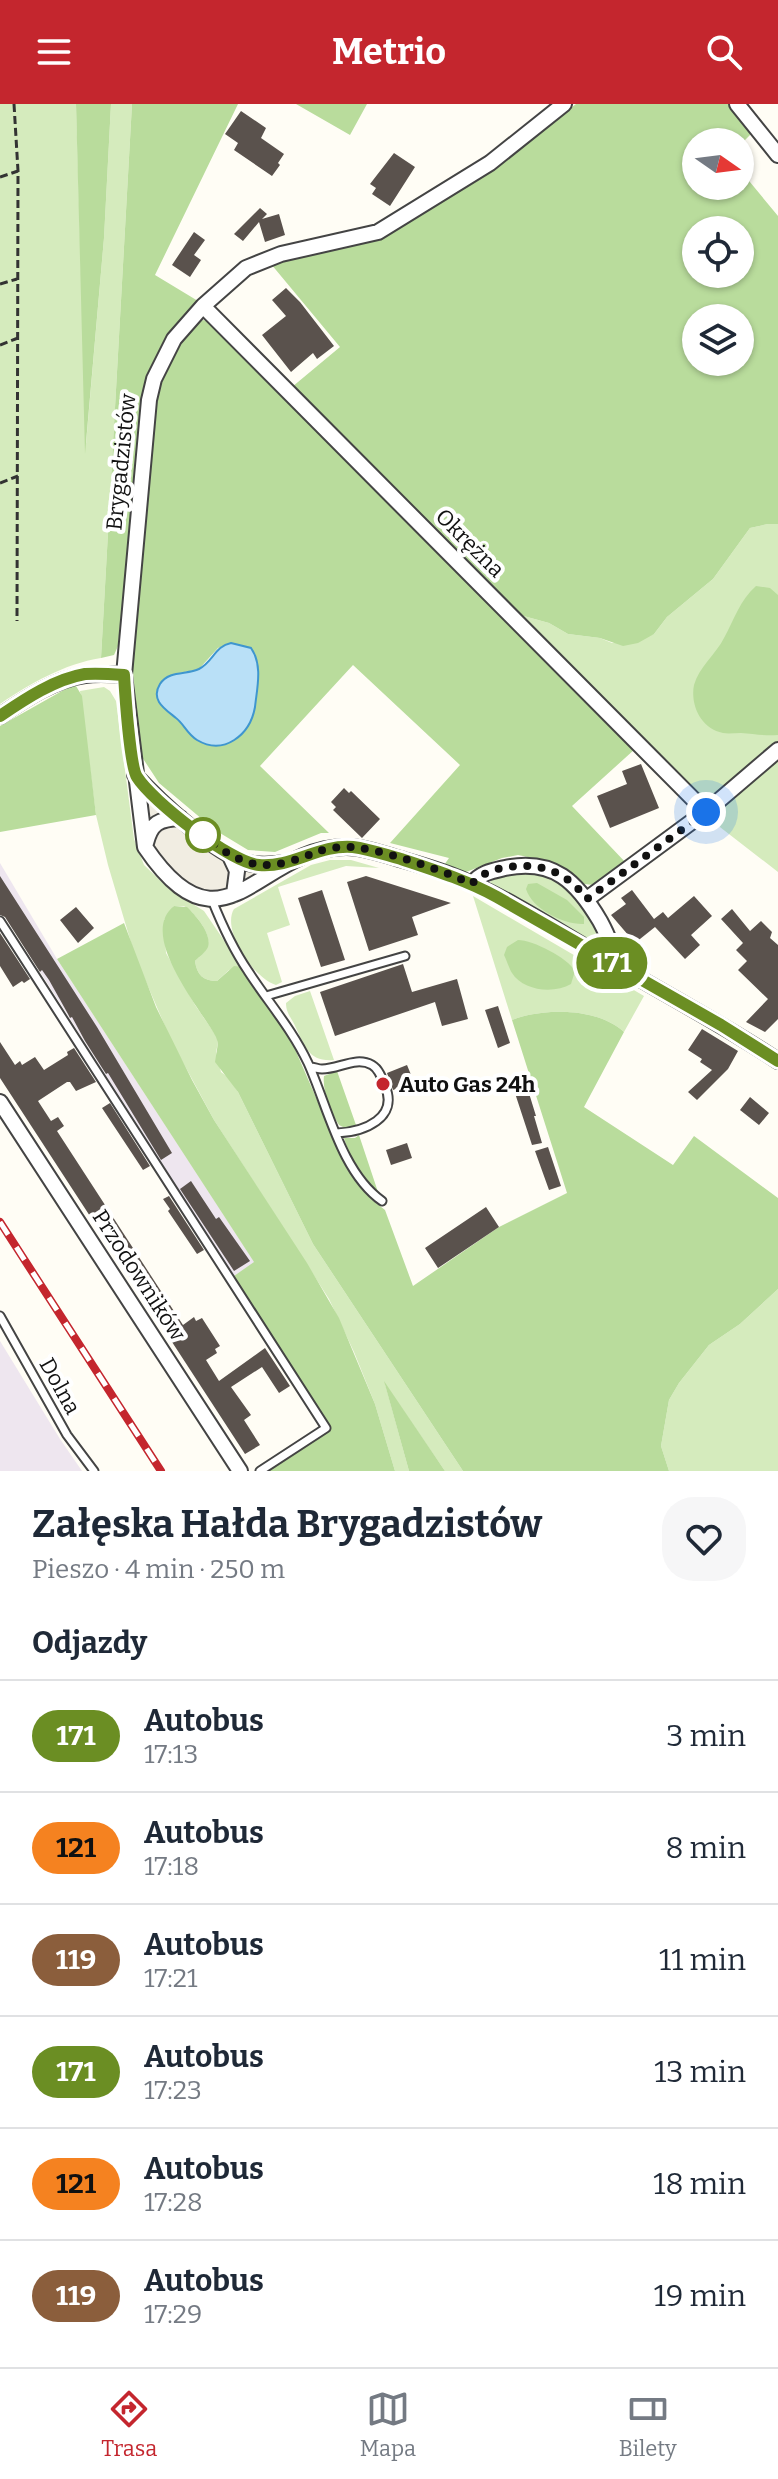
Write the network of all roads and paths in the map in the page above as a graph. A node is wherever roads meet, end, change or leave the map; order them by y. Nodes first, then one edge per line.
1 (14, 104) edge
2 (564, 104) edge
3 (737, 104) edge
4 (778, 155) edge
5 (18, 171) junction
6 (0, 177) edge
7 (17, 279) junction
8 (0, 284) edge
9 (203, 306) junction
10 (18, 338) junction
11 (0, 345) edge
12 (18, 476) junction
13 (0, 483) edge
14 (17, 621) dead end
15 (124, 675) junction
16 (0, 716) edge
17 (778, 750) edge
18 (135, 775) junction
19 (706, 812) junction
20 (180, 818) junction
21 (145, 847) junction
22 (229, 854) junction
23 (289, 862) junction
24 (472, 884) junction
25 (234, 894) junction
26 (587, 899) junction
27 (212, 900) junction
28 (0, 921) edge
29 (405, 956) dead end
30 (611, 962) junction
31 (266, 996) junction
32 (777, 1057) edge
33 (310, 1067) junction
34 (0, 1102) edge
35 (337, 1133) junction
36 (382, 1201) dead end
37 (0, 1316) edge
38 (94, 1471) edge
39 (240, 1471) edge
40 (260, 1471) edge

1 - 5 path
2 - 9 street, Brygadzistów
3 - 4 street
5 - 6 path
5 - 7 path
7 - 8 path
7 - 10 path
9 - 15 street, Brygadzistów
9 - 19 street, Okrężna
10 - 11 path
10 - 12 path
12 - 13 path
12 - 14 path
15 - 16 street
15 - 18 street, Brygadzistów
17 - 19 street
18 - 20 street
18 - 21 street, Brygadzistów
19 - 26 street
20 - 21 street
20 - 22 street
21 - 27 street
22 - 23 street
22 - 25 street
23 - 24 street
23 - 25 street
24 - 26 street
24 - 30 street
25 - 27 street
26 - 30 street
27 - 31 lane
28 - 40 lane
29 - 31 lane
30 - 32 street
31 - 33 lane
33 - 35 lane
33 - 35 lane
34 - 39 street, Przodowników
35 - 36 lane
37 - 38 lane, Dolna

